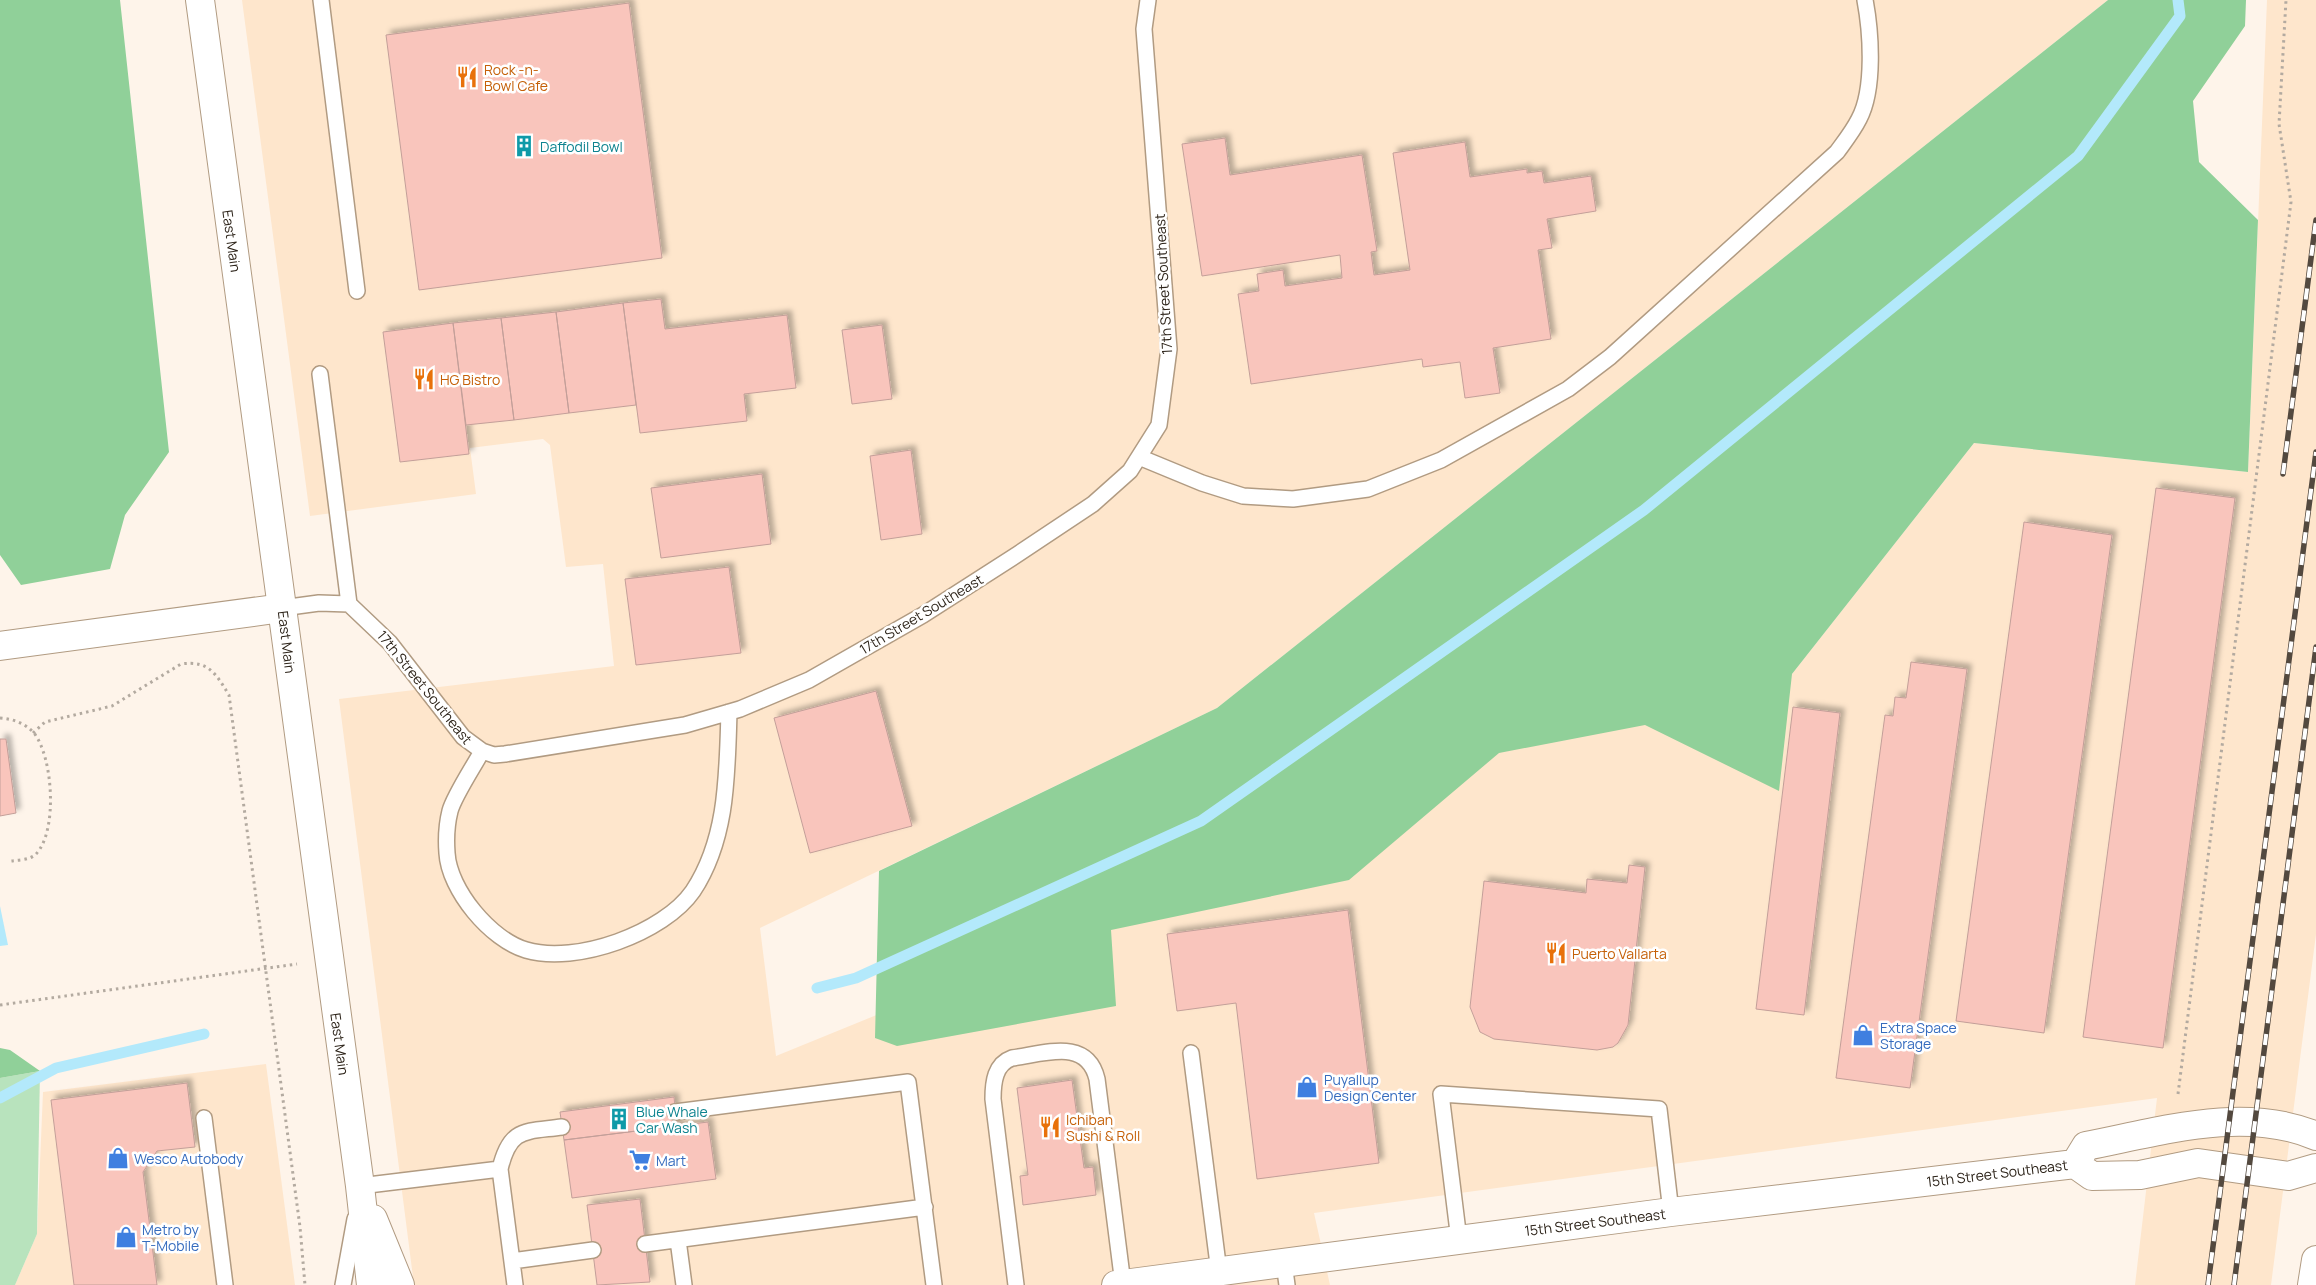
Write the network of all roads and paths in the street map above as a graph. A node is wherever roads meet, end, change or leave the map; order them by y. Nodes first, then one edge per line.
1 (200, 0) edge
2 (321, 0) edge
3 (1148, 0) edge
4 (1865, 0) edge
5 (2286, 0) edge
6 (356, 291) dead end
7 (320, 374) dead end
8 (1139, 457) junction
9 (349, 604) junction
10 (282, 608) junction
11 (0, 646) edge
12 (729, 712) junction
13 (0, 718) edge
14 (33, 733) junction
15 (482, 751) junction
16 (11, 862) dead end
17 (267, 968) junction
18 (0, 1005) edge
19 (1192, 1053) dead end
20 (676, 1112) dead end
21 (204, 1118) dead end
22 (562, 1127) dead end
23 (2173, 1130) junction
24 (2316, 1136) edge
25 (2075, 1164) junction
26 (500, 1168) junction
27 (2316, 1168) edge
28 (360, 1186) junction
29 (925, 1207) junction
30 (1671, 1212) junction
31 (678, 1240) junction
32 (1459, 1240) junction
33 (645, 1244) dead end
34 (593, 1250) dead end
35 (2316, 1260) edge
36 (512, 1261) junction
37 (1219, 1272) junction
38 (1285, 1274) edge
39 (224, 1285) edge
40 (305, 1285) edge
41 (343, 1285) edge
42 (371, 1285) edge
43 (400, 1285) edge
44 (515, 1285) edge
45 (684, 1285) edge
46 (934, 1285) edge
47 (1016, 1285) edge
48 (1119, 1285) edge
49 (2312, 1285) edge

1 - 10 street, East Main
2 - 6 lane
3 - 8 lane, 17th Street Southeast
4 - 8 lane
5 - 23 path
7 - 9 lane
8 - 12 lane, 17th Street Southeast
9 - 10 lane
9 - 15 lane, 17th Street Southeast
10 - 11 street
10 - 28 street, East Main
12 - 15 lane, 17th Street Southeast
12 - 15 lane
13 - 14 path
14 - 16 path
14 - 17 path
17 - 18 path
17 - 40 path
19 - 37 lane
20 - 29 lane
21 - 39 lane
22 - 26 lane
23 - 24 street, 15th Street Southeast
23 - 25 street, 15th Street Southeast
25 - 27 street, 15th Street Southeast
25 - 30 street, 15th Street Southeast
26 - 28 lane
26 - 36 lane
28 - 41 lane
28 - 42 street, East Main
28 - 43 street
29 - 31 lane
29 - 46 lane
30 - 32 street, 15th Street Southeast
30 - 32 lane
31 - 33 lane
31 - 45 lane
32 - 38 street, 15th Street Southeast
34 - 36 lane
35 - 49 street
36 - 44 lane
37 - 38 street, 15th Street Southeast
37 - 48 street, 15th Street Southeast
47 - 48 lane

